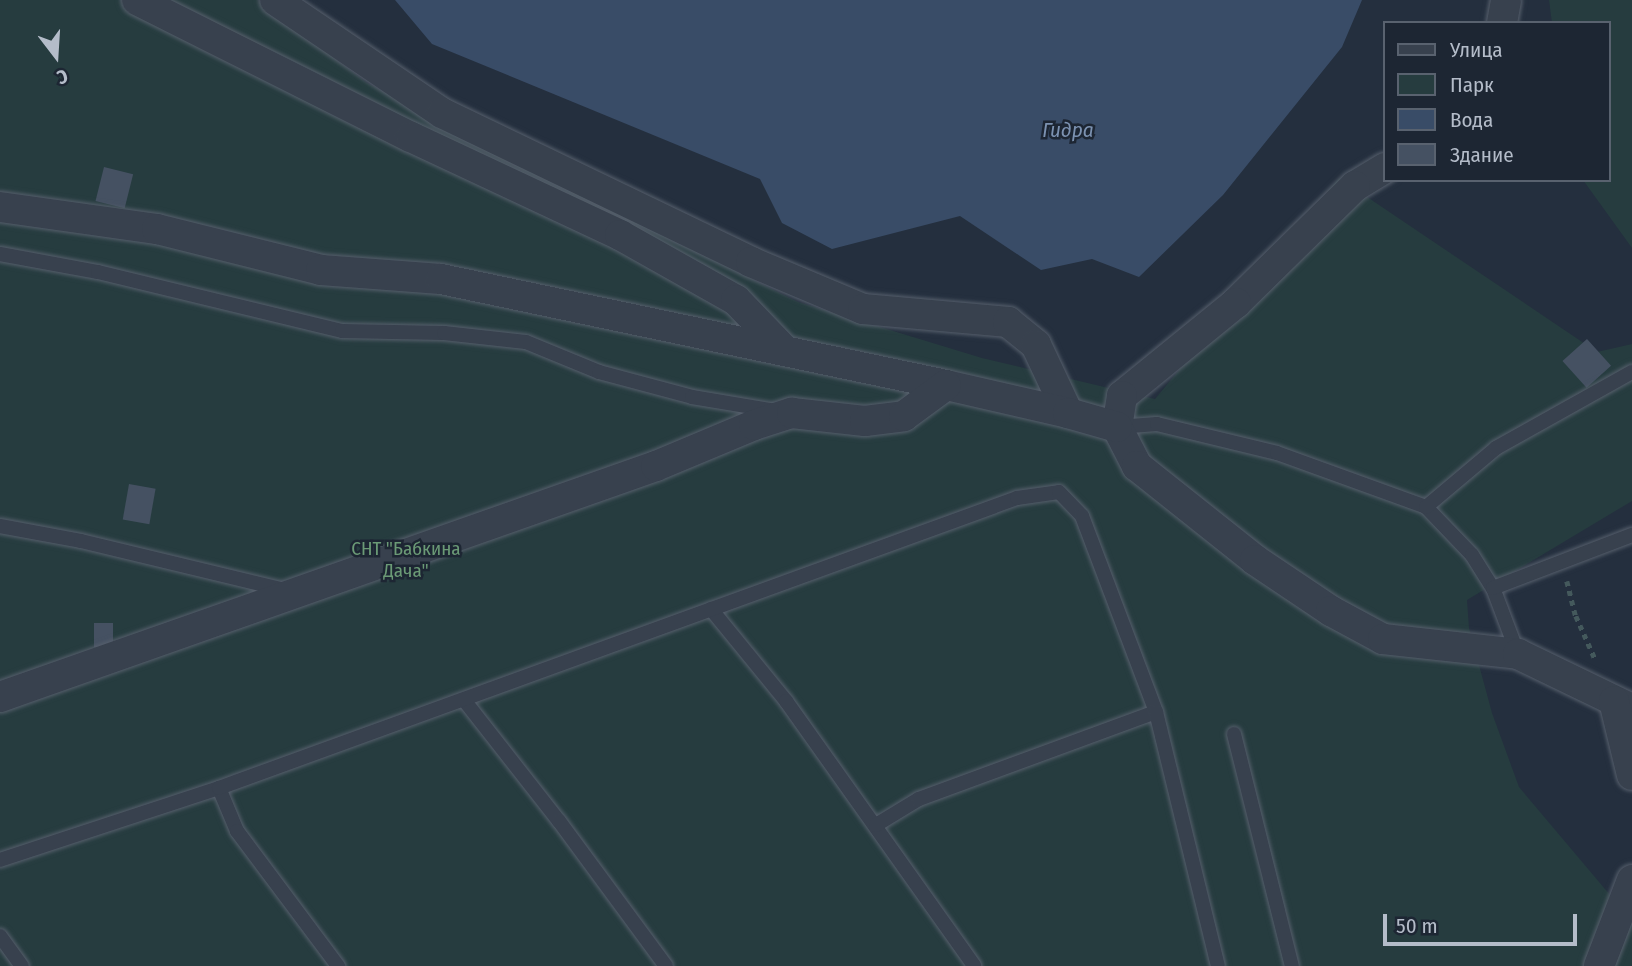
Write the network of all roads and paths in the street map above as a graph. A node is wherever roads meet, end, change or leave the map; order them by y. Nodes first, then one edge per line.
1 (138, 0) edge
2 (275, 0) edge
3 (1506, 0) edge
4 (1502, 21) edge
5 (1384, 169) edge
6 (0, 207) edge
7 (0, 254) edge
8 (785, 351) junction
9 (1632, 372) edge
10 (946, 385) junction
11 (1068, 413) junction
12 (792, 414) junction
13 (1117, 427) junction
14 (1426, 507) junction
15 (0, 526) edge
16 (1632, 535) edge
17 (1562, 563) junction
18 (1493, 588) junction
19 (297, 592) junction
20 (711, 610) junction
21 (1518, 653) junction
22 (0, 697) edge
23 (464, 700) junction
24 (1623, 705) edge
25 (1156, 712) junction
26 (1234, 734) dead end
27 (1632, 775) edge
28 (219, 788) junction
29 (876, 825) junction
30 (0, 860) edge
31 (1632, 880) edge
32 (0, 936) edge
33 (22, 966) edge
34 (338, 966) edge
35 (666, 966) edge
36 (974, 966) edge
37 (1219, 966) edge
38 (1292, 966) edge
39 (1599, 966) edge

1 - 8 street
2 - 11 street
3 - 4 street
5 - 13 street
6 - 8 street
7 - 12 lane
8 - 10 street
9 - 14 lane
10 - 11 street
10 - 12 street
11 - 13 street
12 - 19 street
13 - 14 lane
13 - 21 street
14 - 18 lane
15 - 19 lane
16 - 17 lane
17 - 18 lane
17 - 24 path
18 - 21 lane
19 - 22 street
20 - 23 lane
20 - 25 lane
20 - 29 lane
21 - 24 street
23 - 28 lane
23 - 35 lane
24 - 27 street
25 - 29 lane
25 - 37 lane
26 - 38 lane
28 - 30 lane
28 - 34 lane
29 - 36 lane
31 - 39 street
32 - 33 lane

